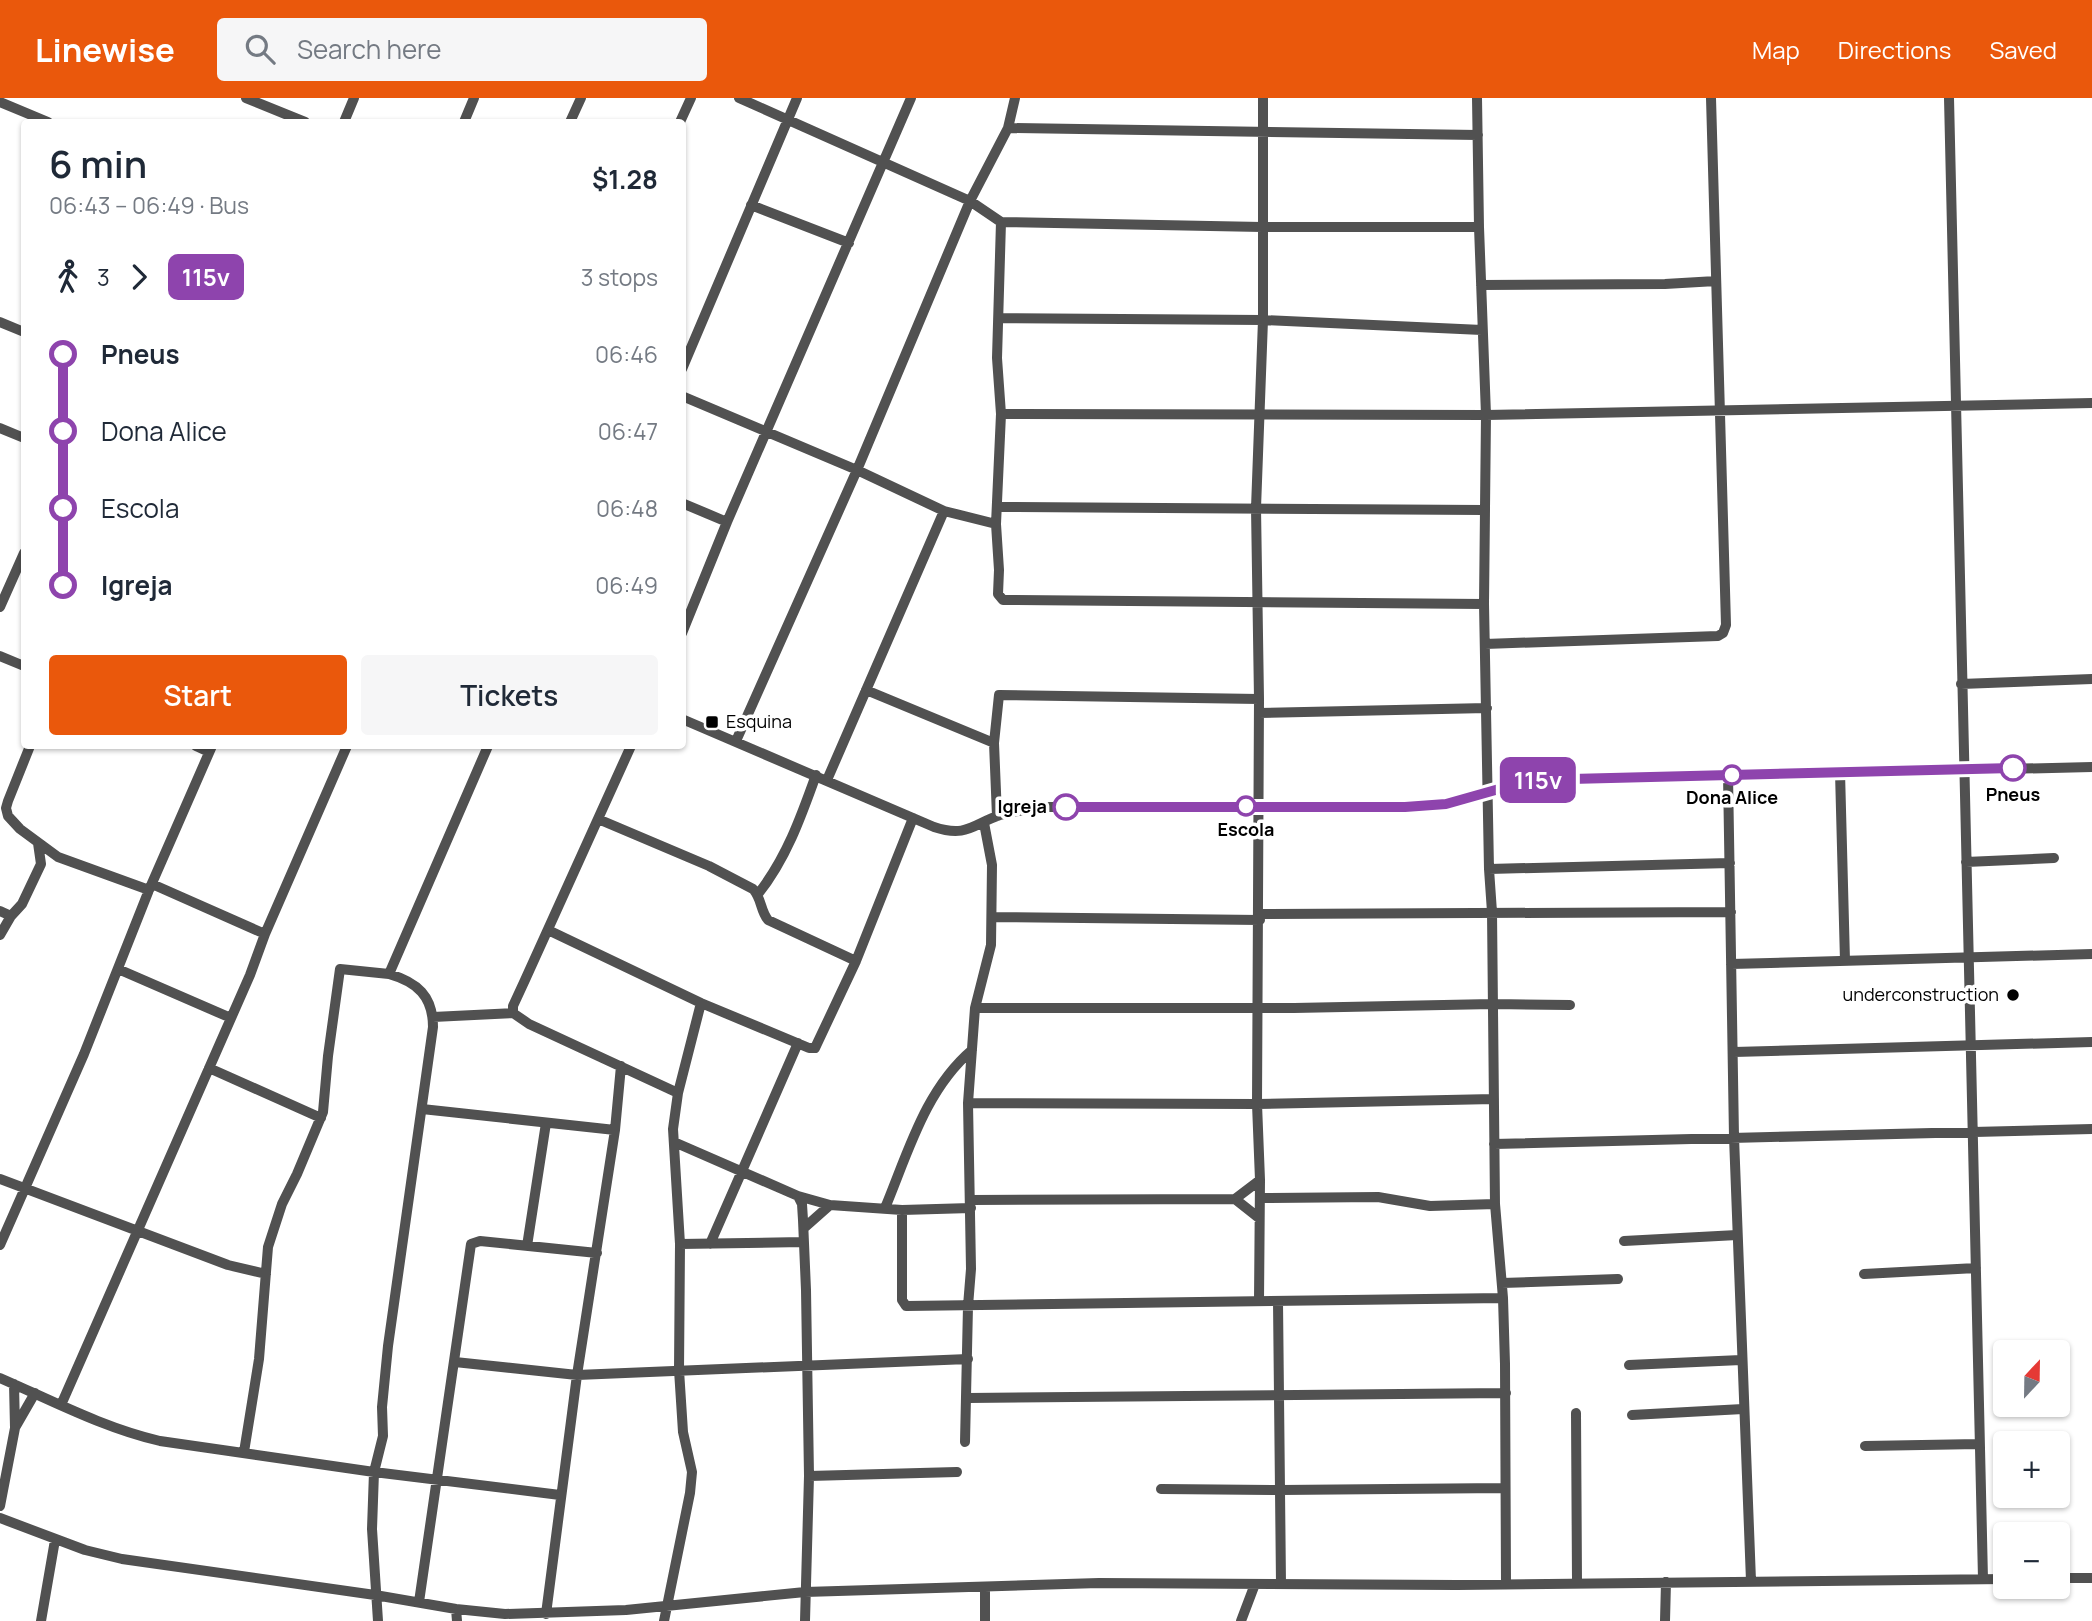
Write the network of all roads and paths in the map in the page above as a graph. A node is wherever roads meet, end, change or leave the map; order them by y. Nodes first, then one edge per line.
1 (246, 98) edge
2 (354, 98) edge
3 (474, 98) edge
4 (581, 98) edge
5 (691, 98) edge
6 (739, 98) edge
7 (797, 98) edge
8 (911, 98) edge
9 (1015, 98) edge
10 (1263, 98) edge
11 (1477, 98) edge
12 (1711, 98) edge
13 (1949, 98) edge
14 (0, 102) edge
15 (41, 119) edge
16 (298, 119) edge
17 (345, 119) edge
18 (465, 119) edge
19 (571, 119) edge
20 (681, 119) edge
21 (788, 119) junction
22 (1008, 128) junction
23 (1262, 132) junction
24 (1478, 135) junction
25 (884, 163) junction
26 (970, 201) junction
27 (751, 205) junction
28 (1001, 222) junction
29 (1262, 227) junction
30 (1479, 227) junction
31 (849, 243) junction
32 (1716, 281) junction
33 (1481, 285) junction
34 (999, 318) junction
35 (1263, 320) junction
36 (0, 321) edge
37 (1482, 330) junction
38 (21, 331) edge
39 (686, 359) edge
40 (686, 398) edge
41 (2092, 403) edge
42 (1955, 407) junction
43 (1720, 411) junction
44 (1258, 413) junction
45 (1001, 414) junction
46 (1486, 415) junction
47 (0, 428) edge
48 (767, 432) junction
49 (21, 437) edge
50 (857, 470) junction
51 (686, 505) edge
52 (998, 507) junction
53 (1256, 508) junction
54 (1484, 510) junction
55 (944, 511) junction
56 (727, 522) junction
57 (996, 524) junction
58 (21, 560) edge
59 (1258, 602) junction
60 (1484, 604) junction
61 (0, 607) edge
62 (686, 615) edge
63 (1485, 644) junction
64 (0, 656) edge
65 (21, 665) edge
66 (2092, 679) edge
67 (1961, 684) junction
68 (866, 690) junction
69 (1259, 699) junction
70 (1487, 708) junction
71 (1259, 713) junction
72 (686, 721) edge
73 (736, 741) junction
74 (994, 743) junction
75 (29, 749) edge
76 (210, 749) edge
77 (346, 749) edge
78 (487, 749) edge
79 (630, 749) edge
80 (2092, 767) edge
81 (1963, 769) junction
82 (1840, 772) junction
83 (816, 775) junction
84 (1727, 775) junction
85 (827, 780) junction
86 (1489, 793) junction
87 (1258, 806) junction
88 (997, 816) junction
89 (913, 818) junction
90 (598, 819) junction
91 (984, 823) junction
92 (38, 843) junction
93 (58, 858) junction
94 (2054, 858) dead end
95 (1966, 862) junction
96 (1730, 863) junction
97 (41, 864) junction
98 (1489, 869) junction
99 (150, 887) junction
100 (758, 894) junction
101 (0, 911) edge
102 (1492, 912) junction
103 (1731, 912) junction
104 (11, 916) junction
105 (992, 917) junction
106 (1260, 917) junction
107 (548, 930) junction
108 (265, 933) junction
109 (0, 935) edge
110 (2092, 954) edge
111 (1968, 959) junction
112 (856, 961) junction
113 (1844, 961) junction
114 (1731, 964) junction
115 (118, 969) junction
116 (389, 974) junction
117 (701, 1003) junction
118 (1493, 1004) junction
119 (1570, 1005) dead end
120 (975, 1007) junction
121 (1258, 1009) junction
122 (513, 1013) junction
123 (433, 1017) junction
124 (231, 1018) junction
125 (2092, 1042) edge
126 (798, 1043) junction
127 (1969, 1044) junction
128 (972, 1050) junction
129 (1734, 1052) junction
130 (621, 1066) junction
131 (209, 1068) junction
132 (678, 1093) junction
133 (1493, 1099) junction
134 (968, 1102) junction
135 (1257, 1104) junction
136 (422, 1109) junction
137 (321, 1118) junction
138 (546, 1123) junction
139 (2092, 1129) edge
140 (615, 1130) junction
141 (1972, 1132) junction
142 (1734, 1137) junction
143 (674, 1142) junction
144 (1493, 1144) junction
145 (744, 1171) junction
146 (0, 1179) edge
147 (1260, 1180) junction
148 (26, 1189) junction
149 (798, 1196) junction
150 (1260, 1198) junction
151 (1235, 1199) junction
152 (971, 1204) junction
153 (830, 1205) junction
154 (1495, 1205) junction
155 (885, 1208) junction
156 (902, 1210) junction
157 (1259, 1218) junction
158 (804, 1228) junction
159 (137, 1231) junction
160 (1737, 1235) junction
161 (1624, 1241) dead end
162 (803, 1242) junction
163 (680, 1244) junction
164 (710, 1244) junction
165 (0, 1245) edge
166 (527, 1246) junction
167 (597, 1254) junction
168 (1976, 1268) junction
169 (266, 1273) junction
170 (1864, 1274) dead end
171 (1618, 1279) dead end
172 (1502, 1283) junction
173 (1503, 1298) junction
174 (1259, 1301) junction
175 (1278, 1302) junction
176 (968, 1306) junction
177 (968, 1359) junction
178 (1741, 1360) junction
179 (455, 1362) junction
180 (1629, 1365) dead end
181 (807, 1366) junction
182 (679, 1370) junction
183 (577, 1375) junction
184 (0, 1378) edge
185 (14, 1384) junction
186 (35, 1393) junction
187 (1506, 1393) junction
188 (1280, 1395) junction
189 (968, 1398) junction
190 (61, 1405) junction
191 (1743, 1409) junction
192 (1576, 1413) dead end
193 (1632, 1415) dead end
194 (15, 1428) junction
195 (965, 1442) dead end
196 (1979, 1444) junction
197 (1865, 1446) dead end
198 (244, 1452) junction
199 (374, 1472) junction
200 (957, 1472) dead end
201 (809, 1476) junction
202 (438, 1480) junction
203 (1504, 1488) junction
204 (1161, 1489) dead end
205 (1281, 1490) junction
206 (560, 1495) junction
207 (0, 1506) edge
208 (0, 1518) edge
209 (55, 1540) junction
210 (2070, 1578) edge
211 (2092, 1578) edge
212 (1983, 1579) junction
213 (1993, 1579) edge
214 (1666, 1581) junction
215 (1751, 1581) junction
216 (1577, 1582) junction
217 (1255, 1584) junction
218 (1282, 1584) junction
219 (1506, 1584) junction
220 (985, 1588) junction
221 (805, 1592) junction
222 (375, 1595) junction
223 (419, 1602) junction
224 (669, 1607) junction
225 (456, 1609) junction
226 (546, 1614) junction
227 (41, 1621) edge
228 (378, 1621) edge
229 (457, 1621) edge
230 (664, 1621) edge
231 (805, 1621) edge
232 (985, 1621) edge
233 (1241, 1621) edge
234 (1665, 1621) edge

1 - 16 street
2 - 17 street
3 - 18 street
4 - 19 street
5 - 20 street
6 - 21 street
7 - 21 street
8 - 25 street
9 - 22 street
10 - 23 street
11 - 24 street
12 - 32 street
13 - 42 street
14 - 15 street
21 - 25 street
21 - 27 street
22 - 23 street
22 - 26 street
23 - 24 street
23 - 29 street
24 - 30 street
25 - 26 street
25 - 31 street
26 - 28 street
26 - 50 street
27 - 31 street
27 - 39 street
28 - 29 street
28 - 34 street
29 - 30 street
29 - 35 street
30 - 33 street
31 - 48 street
32 - 33 street
32 - 43 street
33 - 37 street
34 - 35 street
34 - 45 street
35 - 37 street
35 - 44 street
36 - 38 street
37 - 46 street
40 - 48 street
41 - 42 street
42 - 43 street
42 - 67 street
43 - 46 street
43 - 63 street
44 - 45 street
44 - 46 street
44 - 53 street
45 - 52 street
46 - 54 street
47 - 49 street
48 - 50 street
48 - 56 street
50 - 55 street
50 - 73 street
51 - 56 street
52 - 53 street
52 - 57 street
53 - 54 street
53 - 59 street
54 - 60 street
55 - 57 street
55 - 68 street
56 - 62 street
57 - 59 street
58 - 61 street
59 - 60 street
59 - 69 street
60 - 63 street
63 - 70 street
64 - 65 street
66 - 67 street
67 - 81 street
68 - 74 street
68 - 85 street
69 - 71 street
69 - 74 street
70 - 71 street
70 - 86 street
71 - 87 street
72 - 73 street
73 - 83 street
74 - 88 street
75 - 92 street
76 - 99 street
77 - 108 street
78 - 116 street
79 - 90 street
80 - 81 street
81 - 82 street
81 - 95 street
82 - 84 street
82 - 113 street
83 - 85 street
83 - 100 street
84 - 86 street
84 - 96 street
85 - 89 street
86 - 87 street
86 - 98 street
87 - 88 street
87 - 106 street
88 - 91 street
89 - 91 street
89 - 112 street
90 - 100 street
90 - 107 street
91 - 105 street
92 - 93 street
92 - 97 street
93 - 97 street
93 - 99 street
94 - 95 street
95 - 111 street
96 - 98 street
96 - 103 street
97 - 104 street
98 - 102 street
99 - 108 street
99 - 115 street
100 - 112 street
101 - 104 street
102 - 103 street
102 - 106 street
102 - 118 street
103 - 114 street
104 - 109 street
105 - 106 street
105 - 120 street
106 - 121 street
107 - 117 street
107 - 122 street
108 - 124 street
110 - 111 street
111 - 113 street
111 - 127 street
112 - 126 street
113 - 114 street
114 - 129 street
115 - 124 street
115 - 148 street
116 - 123 street
116 - 137 street
117 - 126 street
117 - 132 street
118 - 119 street
118 - 121 street
118 - 133 street
120 - 121 street
120 - 128 street
121 - 135 street
122 - 123 street
122 - 130 street
123 - 136 street
124 - 131 street
125 - 127 street
126 - 145 street
127 - 129 street
127 - 141 street
128 - 134 street
128 - 155 street
129 - 142 street
130 - 132 street
130 - 140 street
131 - 137 street
131 - 159 street
132 - 143 street
133 - 135 street
133 - 144 street
134 - 135 street
134 - 152 street
135 - 147 street
136 - 138 street
136 - 199 street
137 - 169 street
138 - 140 street
138 - 166 street
139 - 141 street
140 - 167 street
141 - 142 street
141 - 168 street
142 - 144 street
142 - 160 street
143 - 145 street
143 - 163 street
144 - 154 street
145 - 149 street
145 - 164 street
146 - 148 street
147 - 150 street
147 - 151 street
148 - 159 street
148 - 165 street
149 - 153 street
149 - 158 street
150 - 154 street
150 - 157 street
151 - 152 street
151 - 157 street
152 - 156 street
152 - 176 street
153 - 155 street
153 - 158 street
154 - 172 street
155 - 156 street
156 - 176 street
157 - 174 street
158 - 162 street
159 - 169 street
159 - 190 street
160 - 161 street
160 - 178 street
162 - 164 street
162 - 181 street
163 - 164 street
163 - 182 street
166 - 167 street
166 - 179 street
167 - 183 street
168 - 170 street
168 - 196 street
169 - 198 street
171 - 172 street
172 - 173 street
173 - 175 street
173 - 187 street
174 - 175 street
174 - 176 street
175 - 188 street
176 - 177 street
177 - 181 street
177 - 189 street
178 - 180 street
178 - 191 street
179 - 183 street
179 - 202 street
181 - 182 street
181 - 201 street
182 - 183 street
182 - 224 street
183 - 206 street
184 - 185 street
185 - 186 street
185 - 194 street
186 - 190 street
186 - 194 street
187 - 188 street
187 - 203 street
188 - 189 street
188 - 205 street
189 - 195 street
190 - 198 street
191 - 193 street
191 - 215 street
192 - 216 street
194 - 207 street
196 - 197 street
196 - 212 street
198 - 199 street
199 - 202 street
199 - 222 street
200 - 201 street
201 - 221 street
202 - 206 street
202 - 223 street
203 - 205 street
203 - 219 street
204 - 205 street
205 - 218 street
206 - 226 street
208 - 209 street
209 - 222 street
209 - 227 street
210 - 211 street
212 - 213 street
212 - 215 street
214 - 215 street
214 - 216 street
214 - 234 street
216 - 219 street
217 - 218 street
217 - 220 street
217 - 233 street
218 - 219 street
220 - 221 street
220 - 232 street
221 - 224 street
221 - 231 street
222 - 223 street
222 - 228 street
223 - 225 street
224 - 226 street
224 - 230 street
225 - 226 street
225 - 229 street

